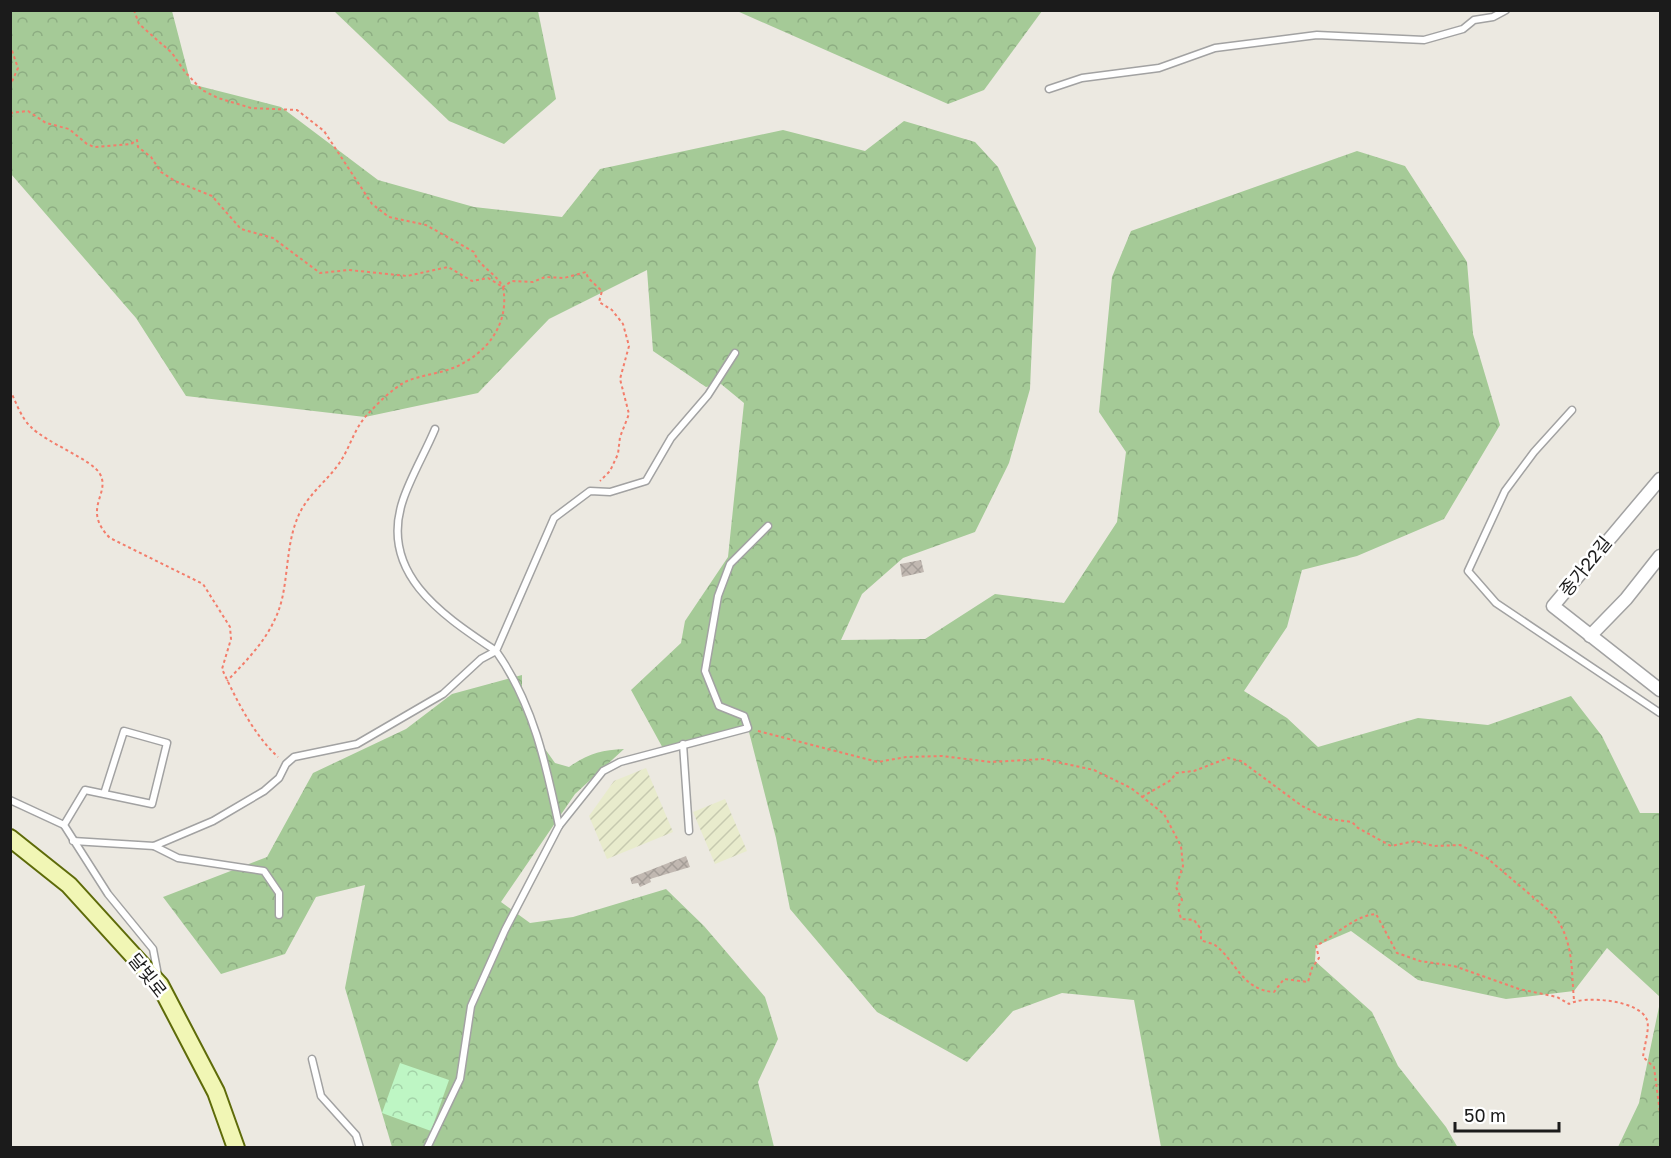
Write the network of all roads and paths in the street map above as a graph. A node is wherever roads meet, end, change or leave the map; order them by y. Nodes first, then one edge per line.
1 (134, 10) edge
2 (1506, 10) edge
3 (10, 45) edge
4 (10, 87) edge
5 (1049, 89) dead end
6 (10, 113) edge
7 (503, 287) junction
8 (735, 353) dead end
9 (10, 390) edge
10 (1572, 410) dead end
11 (435, 429) dead end
12 (1660, 479) edge
13 (590, 491) junction
14 (768, 526) dead end
15 (1660, 556) edge
16 (1590, 636) junction
17 (496, 651) junction
18 (227, 681) junction
19 (1659, 687) edge
20 (1660, 713) edge
21 (748, 728) junction
22 (683, 744) junction
23 (285, 764) junction
24 (104, 794) junction
25 (1142, 797) junction
26 (10, 801) edge
27 (64, 825) junction
28 (559, 826) junction
29 (689, 831) dead end
30 (10, 838) edge
31 (73, 841) junction
32 (154, 846) junction
33 (279, 915) dead end
34 (160, 985) junction
35 (1575, 1001) junction
36 (312, 1059) dead end
37 (1660, 1113) edge
38 (236, 1148) edge
39 (360, 1148) edge
40 (427, 1148) edge

1 - 7 path
2 - 5 lane
3 - 4 path
6 - 7 path
7 - 13 path
7 - 18 path
8 - 13 lane
9 - 18 path
10 - 20 lane
11 - 17 lane
12 - 16 street, 종가22길
13 - 17 lane
14 - 21 lane
15 - 16 street
16 - 19 street, 종가22길
17 - 23 lane
17 - 28 lane
18 - 23 path
21 - 22 lane
21 - 25 path
22 - 28 lane
22 - 29 lane
23 - 32 lane
24 - 24 lane
24 - 27 lane
25 - 35 path
25 - 35 path
26 - 27 lane
27 - 31 lane
28 - 40 lane
30 - 34 main road, 달빛로
31 - 32 lane
31 - 34 lane
32 - 33 lane
34 - 38 main road, 달빛로
35 - 37 path
36 - 39 lane

